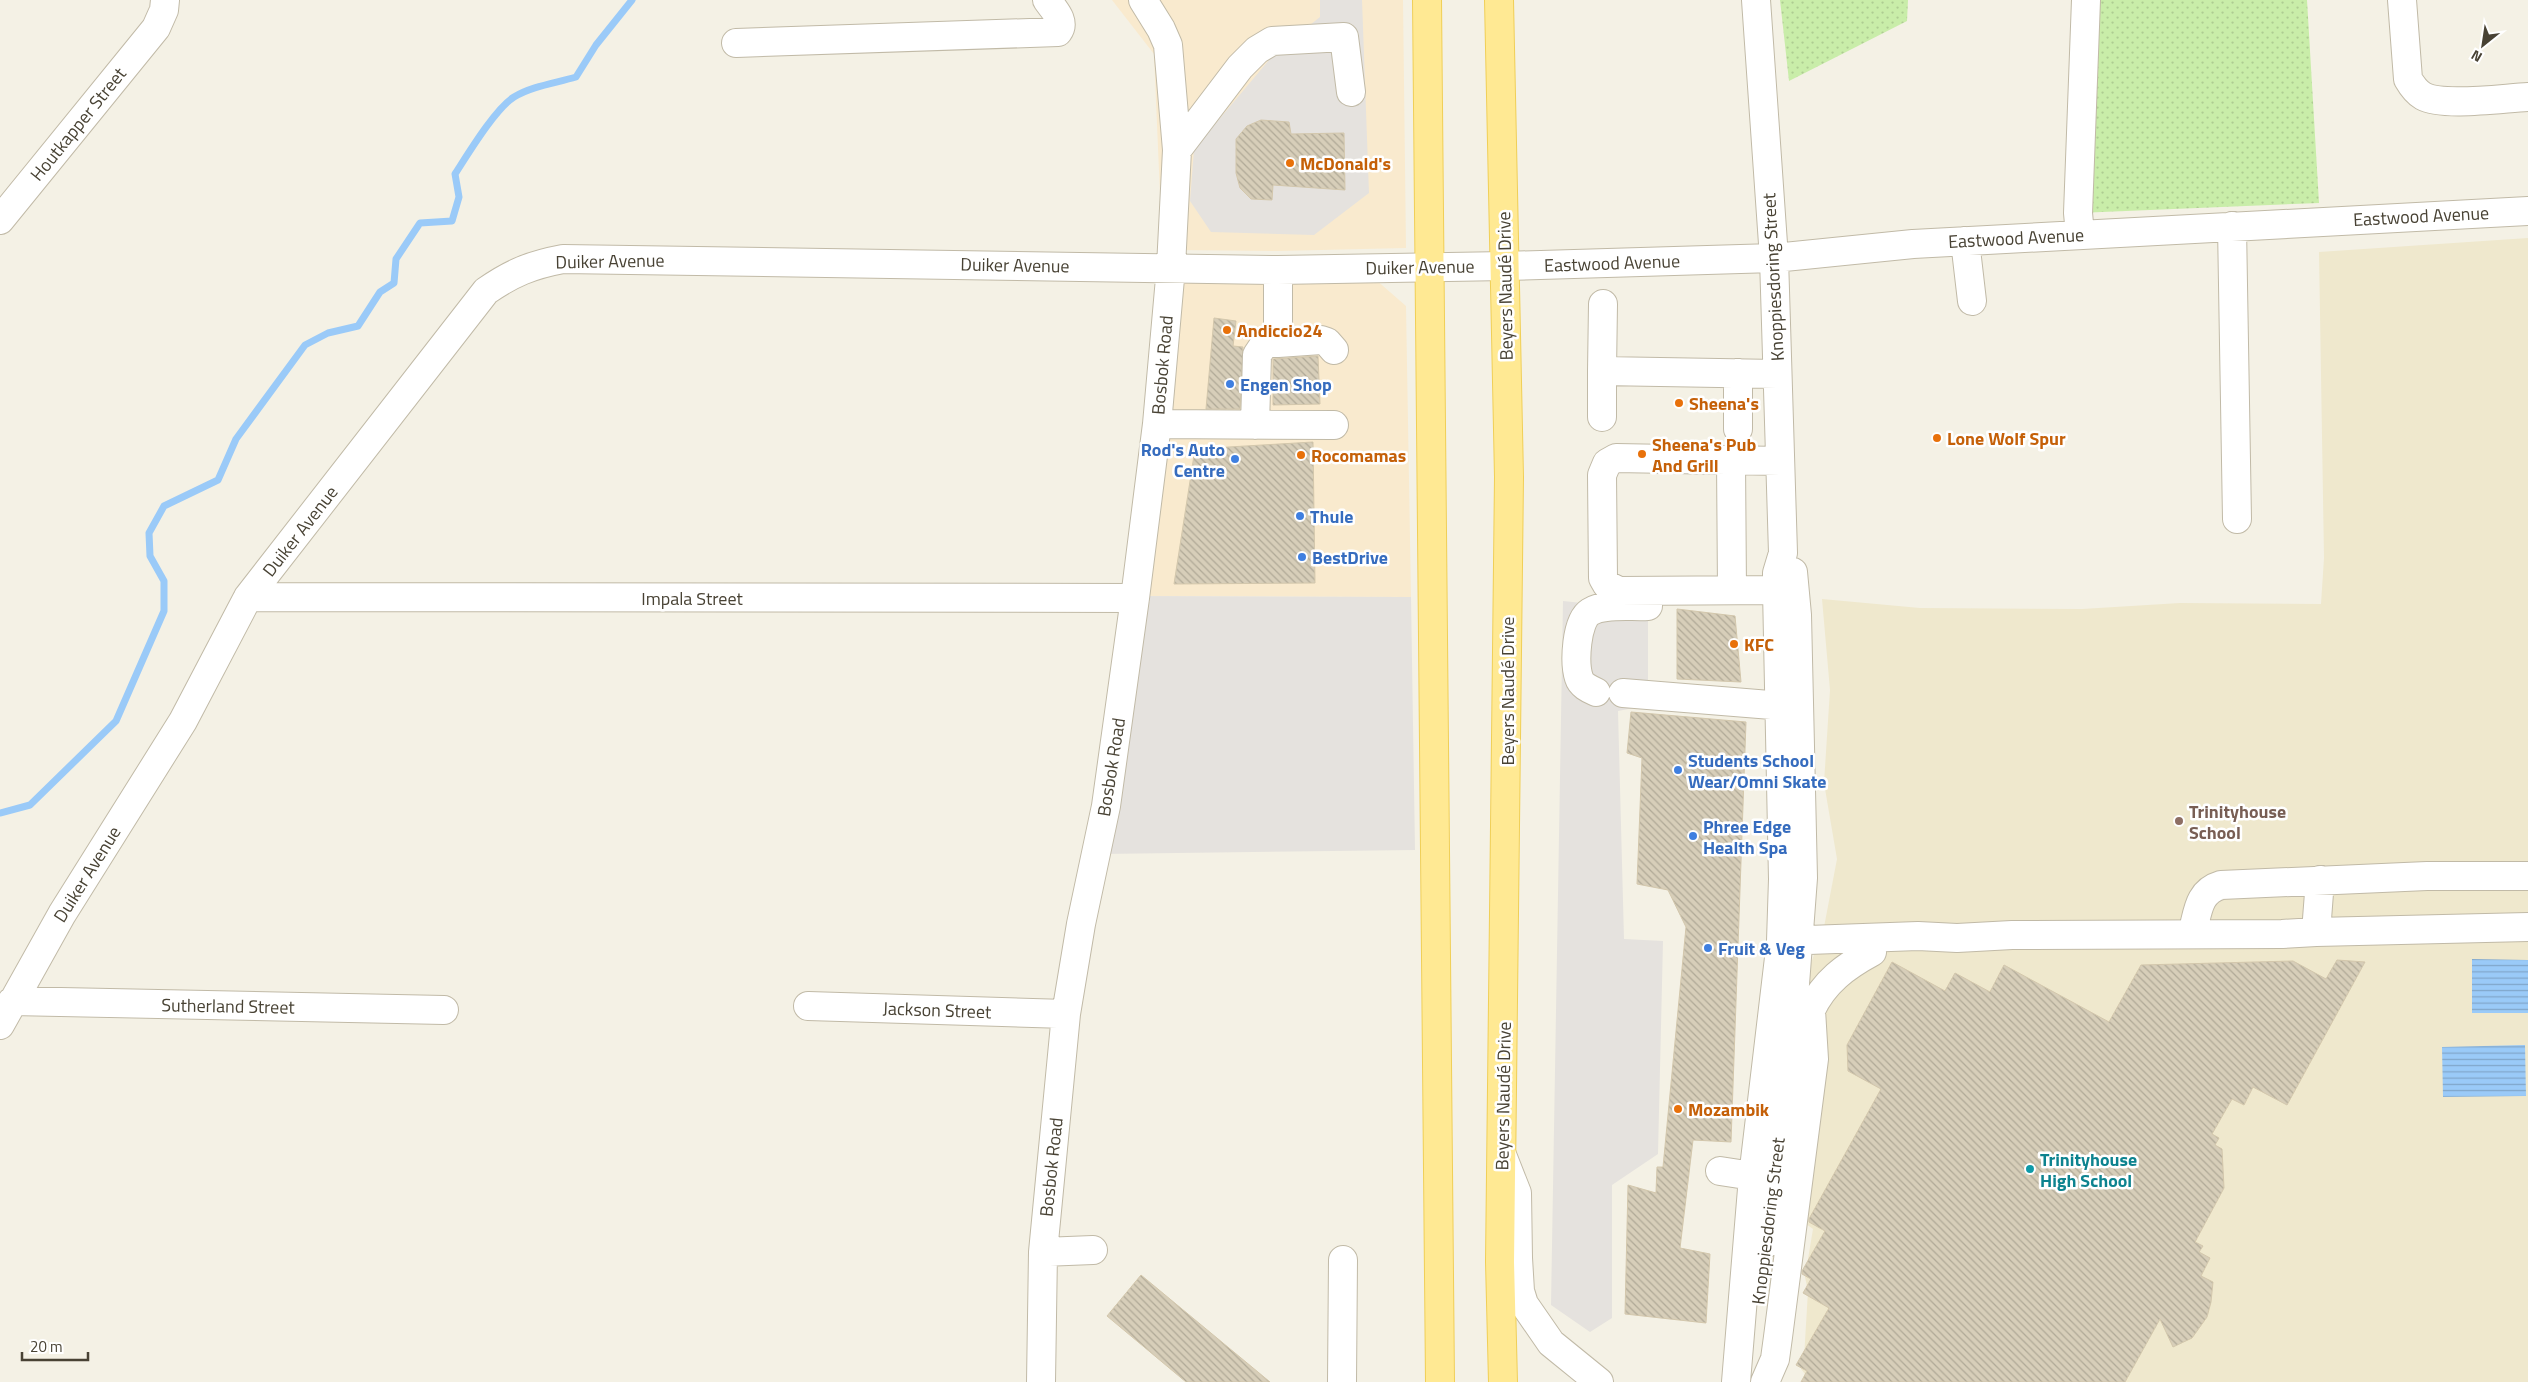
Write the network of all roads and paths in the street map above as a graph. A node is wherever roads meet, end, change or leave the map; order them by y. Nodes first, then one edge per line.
1 (165, 0) edge
2 (1047, 0) edge
3 (1143, 0) edge
4 (1427, 0) edge
5 (1499, 0) edge
6 (1756, 0) edge
7 (2086, 0) edge
8 (2402, 0) edge
9 (736, 43) dead end
10 (1351, 92) dead end
11 (2528, 97) edge
12 (1177, 150) junction
13 (2528, 211) edge
14 (0, 220) edge
15 (2232, 226) junction
16 (2080, 234) junction
17 (1965, 241) junction
18 (1774, 258) junction
19 (1505, 266) junction
20 (1431, 267) junction
21 (1171, 268) junction
22 (1278, 270) junction
23 (1972, 301) dead end
24 (1603, 304) dead end
25 (1278, 343) junction
26 (1334, 350) dead end
27 (1602, 371) junction
28 (1738, 373) junction
29 (1777, 374) junction
30 (1602, 417) dead end
31 (1157, 424) junction
32 (1255, 425) junction
33 (1334, 425) dead end
34 (1738, 429) dead end
35 (1731, 460) junction
36 (1780, 461) junction
37 (2237, 519) dead end
38 (1783, 553) junction
39 (1732, 590) junction
40 (1777, 590) junction
41 (248, 597) junction
42 (1135, 598) junction
43 (1710, 605) dead end
44 (1789, 706) junction
45 (2528, 876) edge
46 (2320, 880) junction
47 (2528, 927) edge
48 (2316, 932) junction
49 (2192, 934) junction
50 (1957, 938) junction
51 (1789, 948) junction
52 (1872, 952) junction
53 (1803, 1001) junction
54 (12, 1002) junction
55 (808, 1006) dead end
56 (444, 1010) dead end
57 (1066, 1014) junction
58 (0, 1025) edge
59 (1502, 1155) junction
60 (1720, 1171) dead end
61 (1763, 1178) junction
62 (1093, 1250) dead end
63 (1043, 1252) junction
64 (1343, 1260) dead end
65 (1040, 1382) edge
66 (1342, 1382) edge
67 (1440, 1382) edge
68 (1503, 1382) edge
69 (1599, 1382) edge
70 (1736, 1382) edge
71 (1747, 1382) edge
72 (1765, 1382) edge

1 - 14 street, Houtkapper Street
2 - 9 street
3 - 12 street, Bosbok Road
4 - 20 main road
5 - 19 main road, Beyers Naudé Drive
6 - 18 street, Knoppiesdoring Street
7 - 16 street
8 - 11 street
10 - 12 street
12 - 21 street, Bosbok Road
13 - 15 street, Eastwood Avenue
15 - 16 street, Eastwood Avenue
15 - 37 street
16 - 17 street, Eastwood Avenue
17 - 18 street, Eastwood Avenue
17 - 23 street
18 - 19 street, Eastwood Avenue
18 - 29 street, Knoppiesdoring Street
19 - 20 street, Duiker Avenue
19 - 59 main road, Beyers Naudé Drive
20 - 22 street, Duiker Avenue
20 - 67 main road
21 - 22 street, Duiker Avenue
21 - 31 street, Bosbok Road
21 - 41 street, Duiker Avenue
22 - 25 street
24 - 27 street
25 - 26 street
25 - 32 street
27 - 28 street
27 - 30 street
28 - 29 street
28 - 34 street
29 - 36 street, Knoppiesdoring Street
31 - 32 street
31 - 42 street, Bosbok Road
32 - 33 street
35 - 36 street
35 - 39 street
35 - 39 street
36 - 38 street, Knoppiesdoring Street
38 - 40 street, Knoppiesdoring Street
38 - 44 street, Knoppiesdoring Street
39 - 40 street
40 - 44 street, Knoppiesdoring Street
41 - 42 street, Impala Street
41 - 54 street, Duiker Avenue
42 - 57 street, Bosbok Road
43 - 44 street
44 - 51 street, Knoppiesdoring Street
45 - 46 street
46 - 48 street
46 - 49 street
47 - 48 street
48 - 49 street
49 - 50 street
50 - 51 street
50 - 52 street
51 - 52 street
51 - 53 street, Knoppiesdoring Street
51 - 61 street, Knoppiesdoring Street
52 - 53 street
53 - 61 street, Knoppiesdoring Street
53 - 72 street
54 - 56 street, Sutherland Street
54 - 58 street, Duiker Avenue
55 - 57 street, Jackson Street
57 - 63 street, Bosbok Road
59 - 68 main road, Beyers Naudé Drive
59 - 69 street
60 - 61 street
61 - 70 street, Knoppiesdoring Street
61 - 71 street, Knoppiesdoring Street
62 - 63 street
63 - 65 street, Bosbok Road
64 - 66 street

